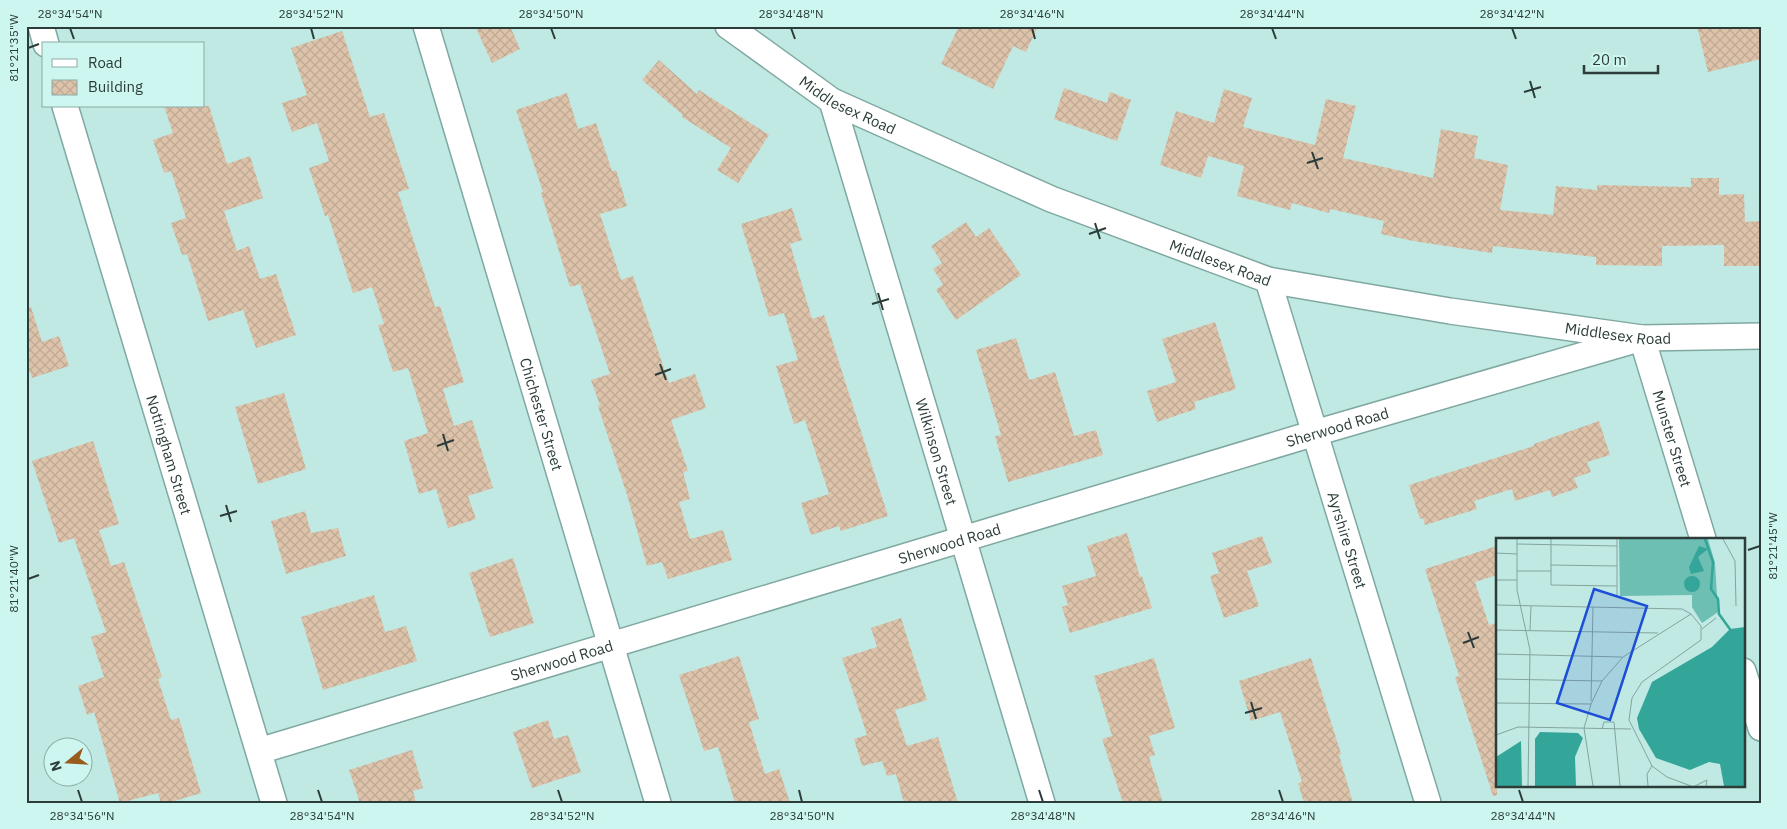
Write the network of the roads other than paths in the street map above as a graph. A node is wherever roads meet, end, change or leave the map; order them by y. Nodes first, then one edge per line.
1 (41, 26) edge
2 (426, 26) edge
3 (728, 26) edge
4 (45, 42) edge
5 (832, 101) junction
6 (66, 108) edge
7 (1268, 280) junction
8 (1761, 336) edge
9 (1642, 338) junction
10 (1315, 433) junction
11 (963, 538) junction
12 (1703, 538) edge
13 (612, 646) junction
14 (1744, 674) edge
15 (1761, 728) edge
16 (259, 751) junction
17 (274, 803) edge
18 (658, 803) edge
19 (1042, 803) edge
20 (1428, 803) edge

1 - 4 street
2 - 13 street, Chichester Street
3 - 5 street, Middlesex Road
5 - 7 street, Middlesex Road
5 - 11 street, Wilkinson Street
6 - 16 street, Nottingham Street
7 - 9 street, Middlesex Road
7 - 10 street, Ayrshire Street
8 - 9 street, Middlesex Road
9 - 10 street, Sherwood Road
9 - 12 street, Munster Street
10 - 11 street, Sherwood Road
10 - 20 street, Ayrshire Street
11 - 13 street, Sherwood Road
11 - 19 street, Wilkinson Street
13 - 16 street, Sherwood Road
13 - 18 street, Chichester Street
14 - 15 street
16 - 17 street, Nottingham Street

